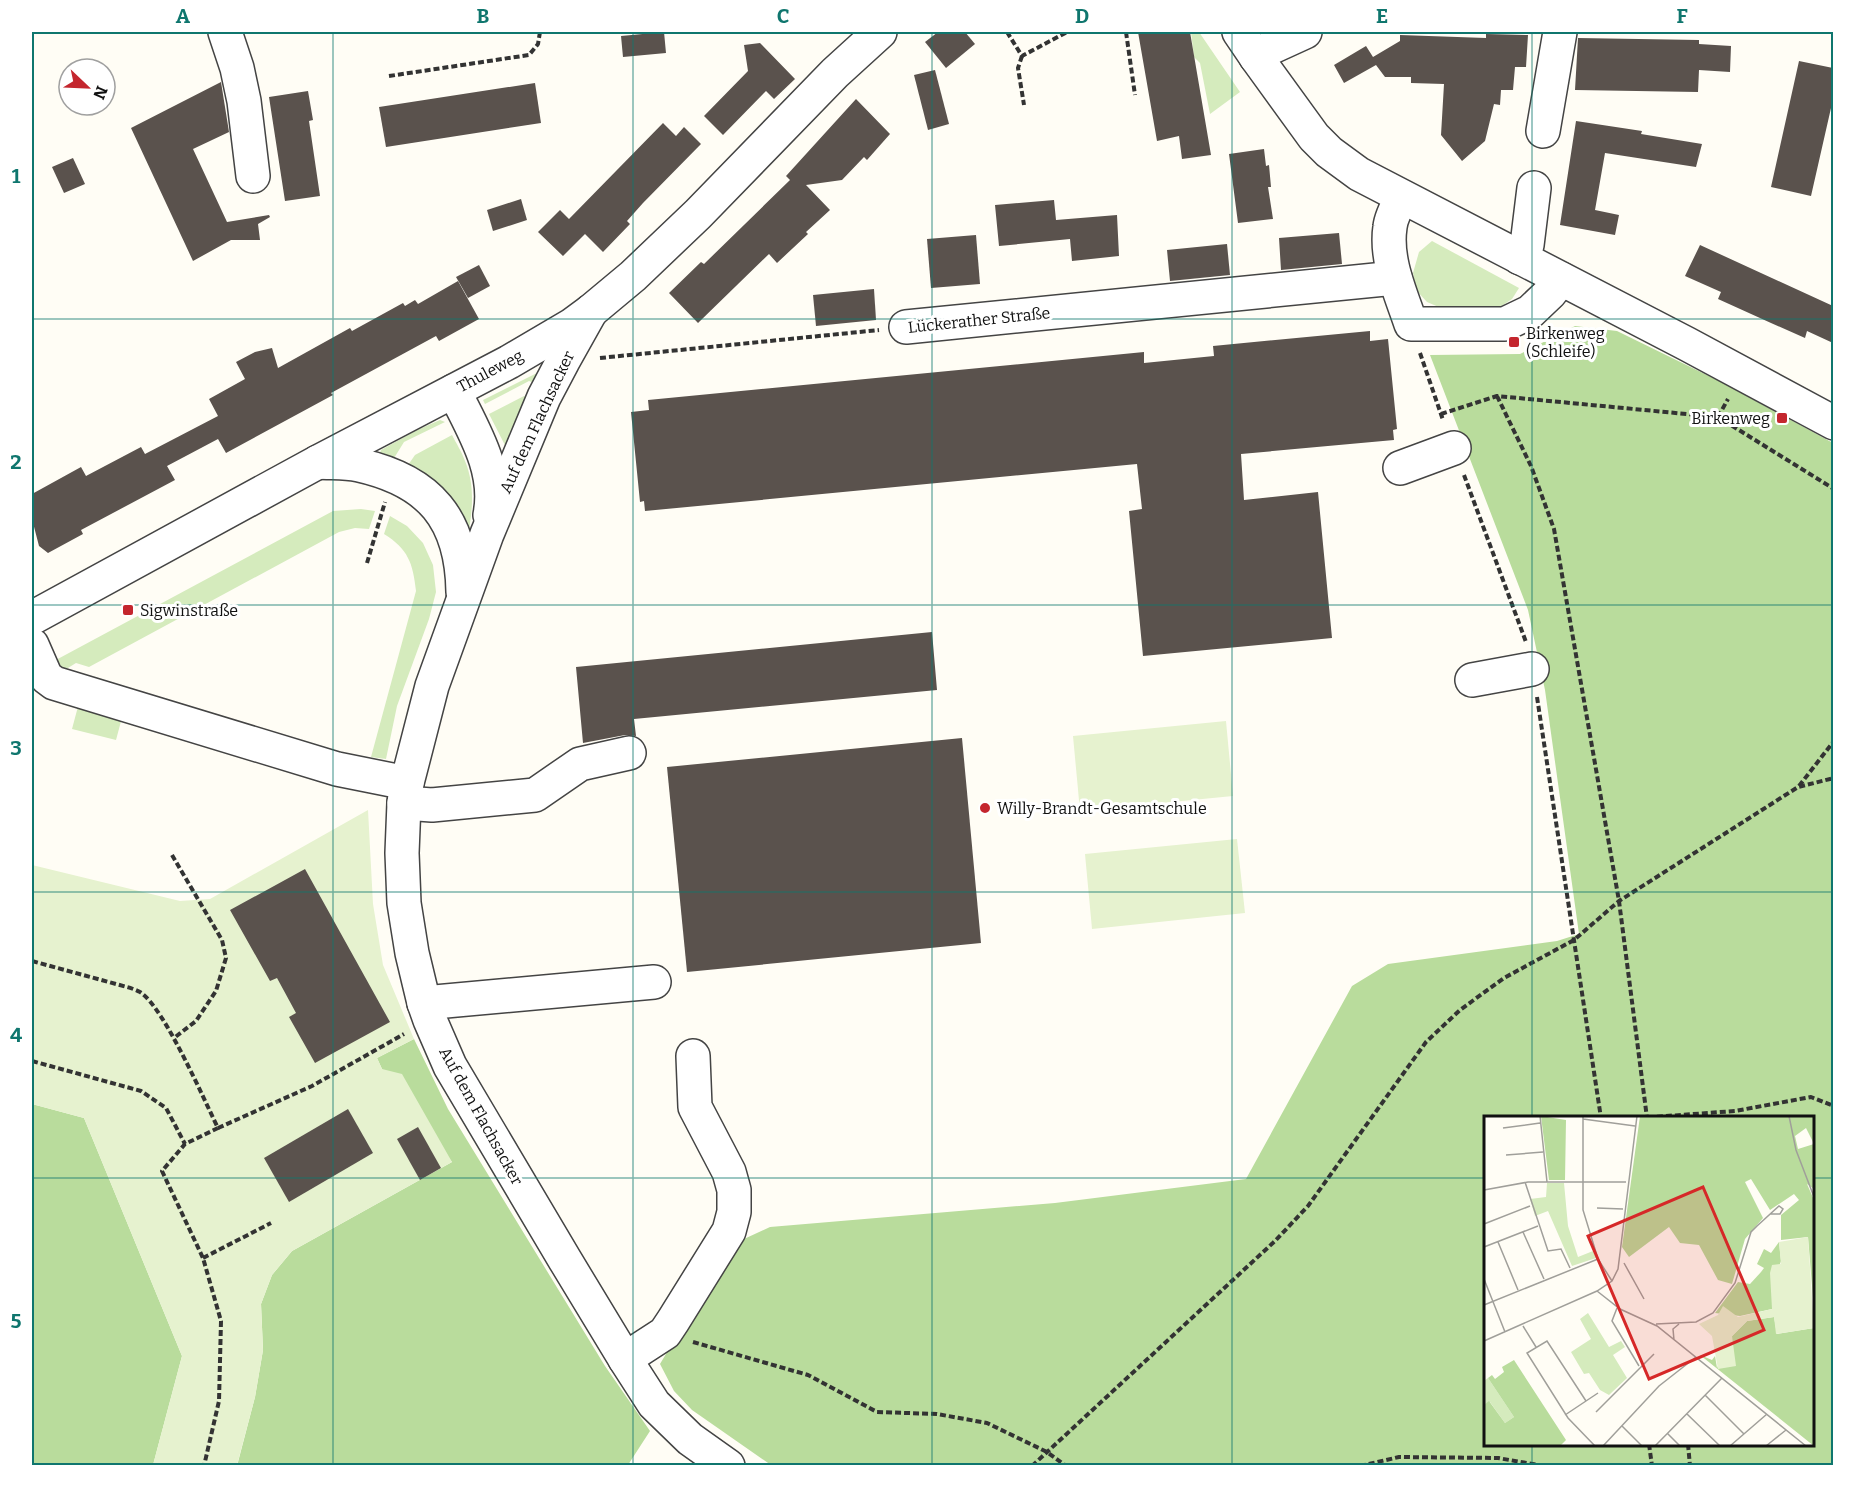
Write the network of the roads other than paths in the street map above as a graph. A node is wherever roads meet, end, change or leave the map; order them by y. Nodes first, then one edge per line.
1 (225, 32) edge
2 (880, 32) edge
3 (1305, 32) edge
4 (1560, 32) edge
5 (1248, 44) edge
6 (1543, 130) dead end
7 (253, 176) dead end
8 (1534, 188) dead end
9 (1402, 196) junction
10 (1520, 258) junction
11 (1395, 278) junction
12 (1561, 279) junction
13 (591, 311) junction
14 (906, 327) road end
15 (454, 391) junction
16 (1833, 423) edge
17 (1454, 448) road end
18 (318, 462) junction
19 (1400, 468) dead end
20 (487, 534) junction
21 (463, 600) junction
22 (32, 618) edge
23 (32, 645) edge
24 (1532, 669) road end
25 (1472, 680) dead end
26 (629, 753) dead end
27 (406, 793) junction
28 (654, 982) dead end
29 (427, 1011) junction
30 (693, 1056) dead end
31 (625, 1359) junction
32 (728, 1466) edge

1 - 7 street
2 - 13 street, Thuleweg
3 - 5 street
4 - 6 street
5 - 9 street
8 - 10 street
9 - 10 street
9 - 11 street
10 - 12 street
11 - 12 street
11 - 14 street, Lückerather Straße
12 - 16 street
13 - 15 street, Thuleweg
13 - 20 street, Auf dem Flachsacker
15 - 18 street, Thuleweg
15 - 20 street, Auf dem Flachsacker
17 - 19 street
18 - 21 street, Auf dem Flachsacker
18 - 22 street, Thuleweg
20 - 21 street, Auf dem Flachsacker
21 - 27 street, Auf dem Flachsacker
23 - 27 street
24 - 25 street
26 - 27 street
27 - 29 street, Auf dem Flachsacker
28 - 29 street
29 - 31 street, Auf dem Flachsacker
30 - 31 street
31 - 32 street, Auf dem Flachsacker

